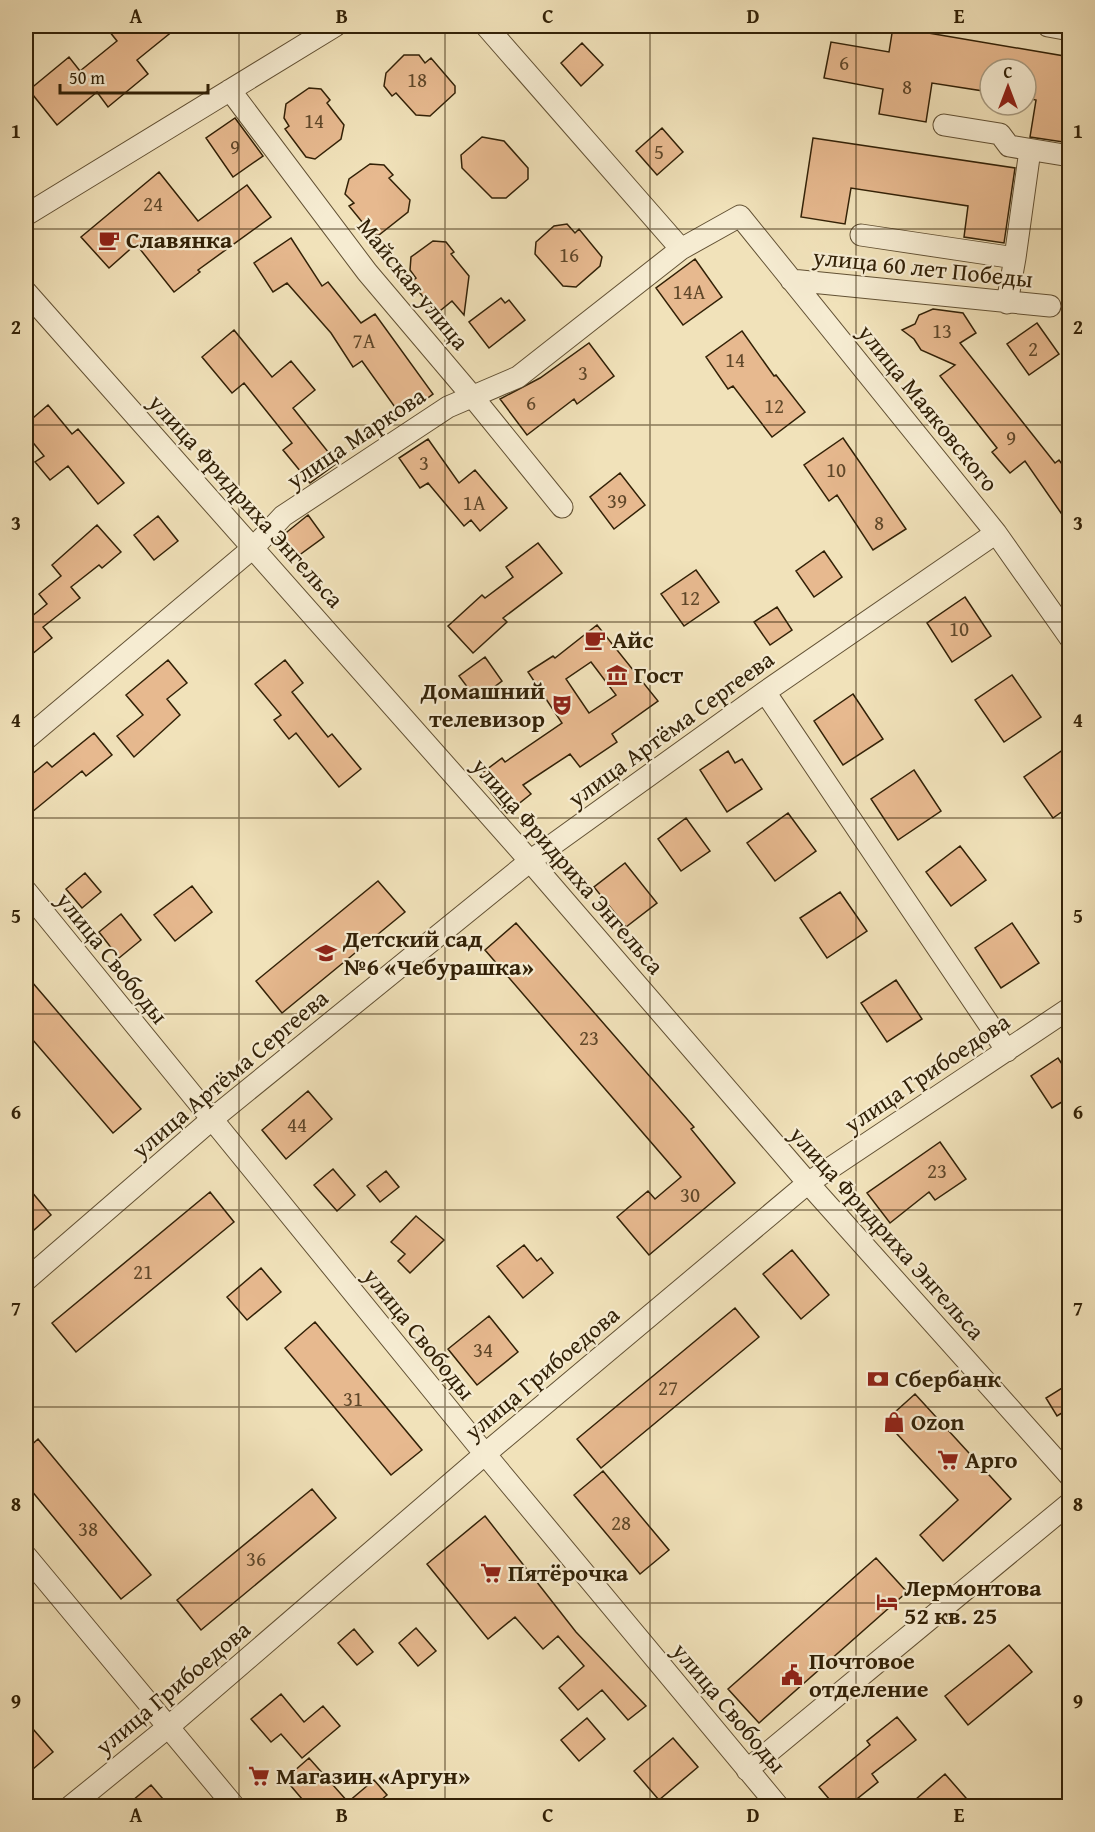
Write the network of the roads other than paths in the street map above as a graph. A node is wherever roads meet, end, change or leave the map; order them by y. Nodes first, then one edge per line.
1 (335, 26) edge
2 (486, 26) edge
3 (1048, 26) edge
4 (1070, 30) edge
5 (230, 90) junction
6 (944, 125) dead end
7 (1030, 150) junction
8 (1070, 156) edge
9 (26, 215) edge
10 (740, 216) joint
11 (861, 235) dead end
12 (681, 249) junction
13 (1015, 258) junction
14 (791, 280) junction
15 (26, 292) edge
16 (1007, 303) junction
17 (1050, 306) dead end
18 (472, 396) junction
19 (562, 507) dead end
20 (996, 533) junction
21 (254, 548) junction
22 (1070, 638) edge
23 (765, 692) junction
24 (26, 739) edge
25 (530, 861) junction
26 (26, 891) edge
27 (1070, 1008) edge
28 (1007, 1051) junction
29 (211, 1120) junction
30 (808, 1183) junction
31 (26, 1280) edge
32 (485, 1454) junction
33 (1070, 1476) edge
34 (1070, 1503) edge
35 (26, 1556) edge
36 (167, 1728) junction
37 (747, 1770) junction
38 (71, 1806) edge
39 (234, 1806) edge
40 (778, 1806) edge

1 - 5 street
2 - 12 street
3 - 4 street
5 - 9 street
5 - 18 street, Майская улица
6 - 7 street
7 - 8 street
7 - 13 street
10 - 12 street, улица Маркова
10 - 14 street, улица Маяковского
11 - 13 street
12 - 18 street, улица Маркова
13 - 16 street
14 - 16 street, улица 60 лет Победы
14 - 20 street, улица Маяковского
15 - 21 street, улица Фридриха Энгельса
16 - 17 street, улица 60 лет Победы
18 - 19 street, Майская улица
18 - 21 street, улица Маркова
20 - 22 street, улица Маяковского
20 - 23 street, улица Артёма Сергеева
21 - 24 street, улица Маркова
21 - 25 street, улица Фридриха Энгельса
23 - 25 street, улица Артёма Сергеева
23 - 28 street
25 - 29 street, улица Артёма Сергеева
25 - 30 street, улица Фридриха Энгельса
26 - 29 street, улица Свободы
27 - 28 street, улица Грибоедова
28 - 30 street, улица Грибоедова
29 - 31 street, улица Артёма Сергеева
29 - 32 street, улица Свободы
30 - 32 street, улица Грибоедова
30 - 33 street, улица Фридриха Энгельса
32 - 36 street, улица Грибоедова
32 - 37 street, улица Свободы
34 - 37 street
35 - 36 street
36 - 38 street, улица Грибоедова
36 - 39 street
37 - 40 street, улица Свободы

